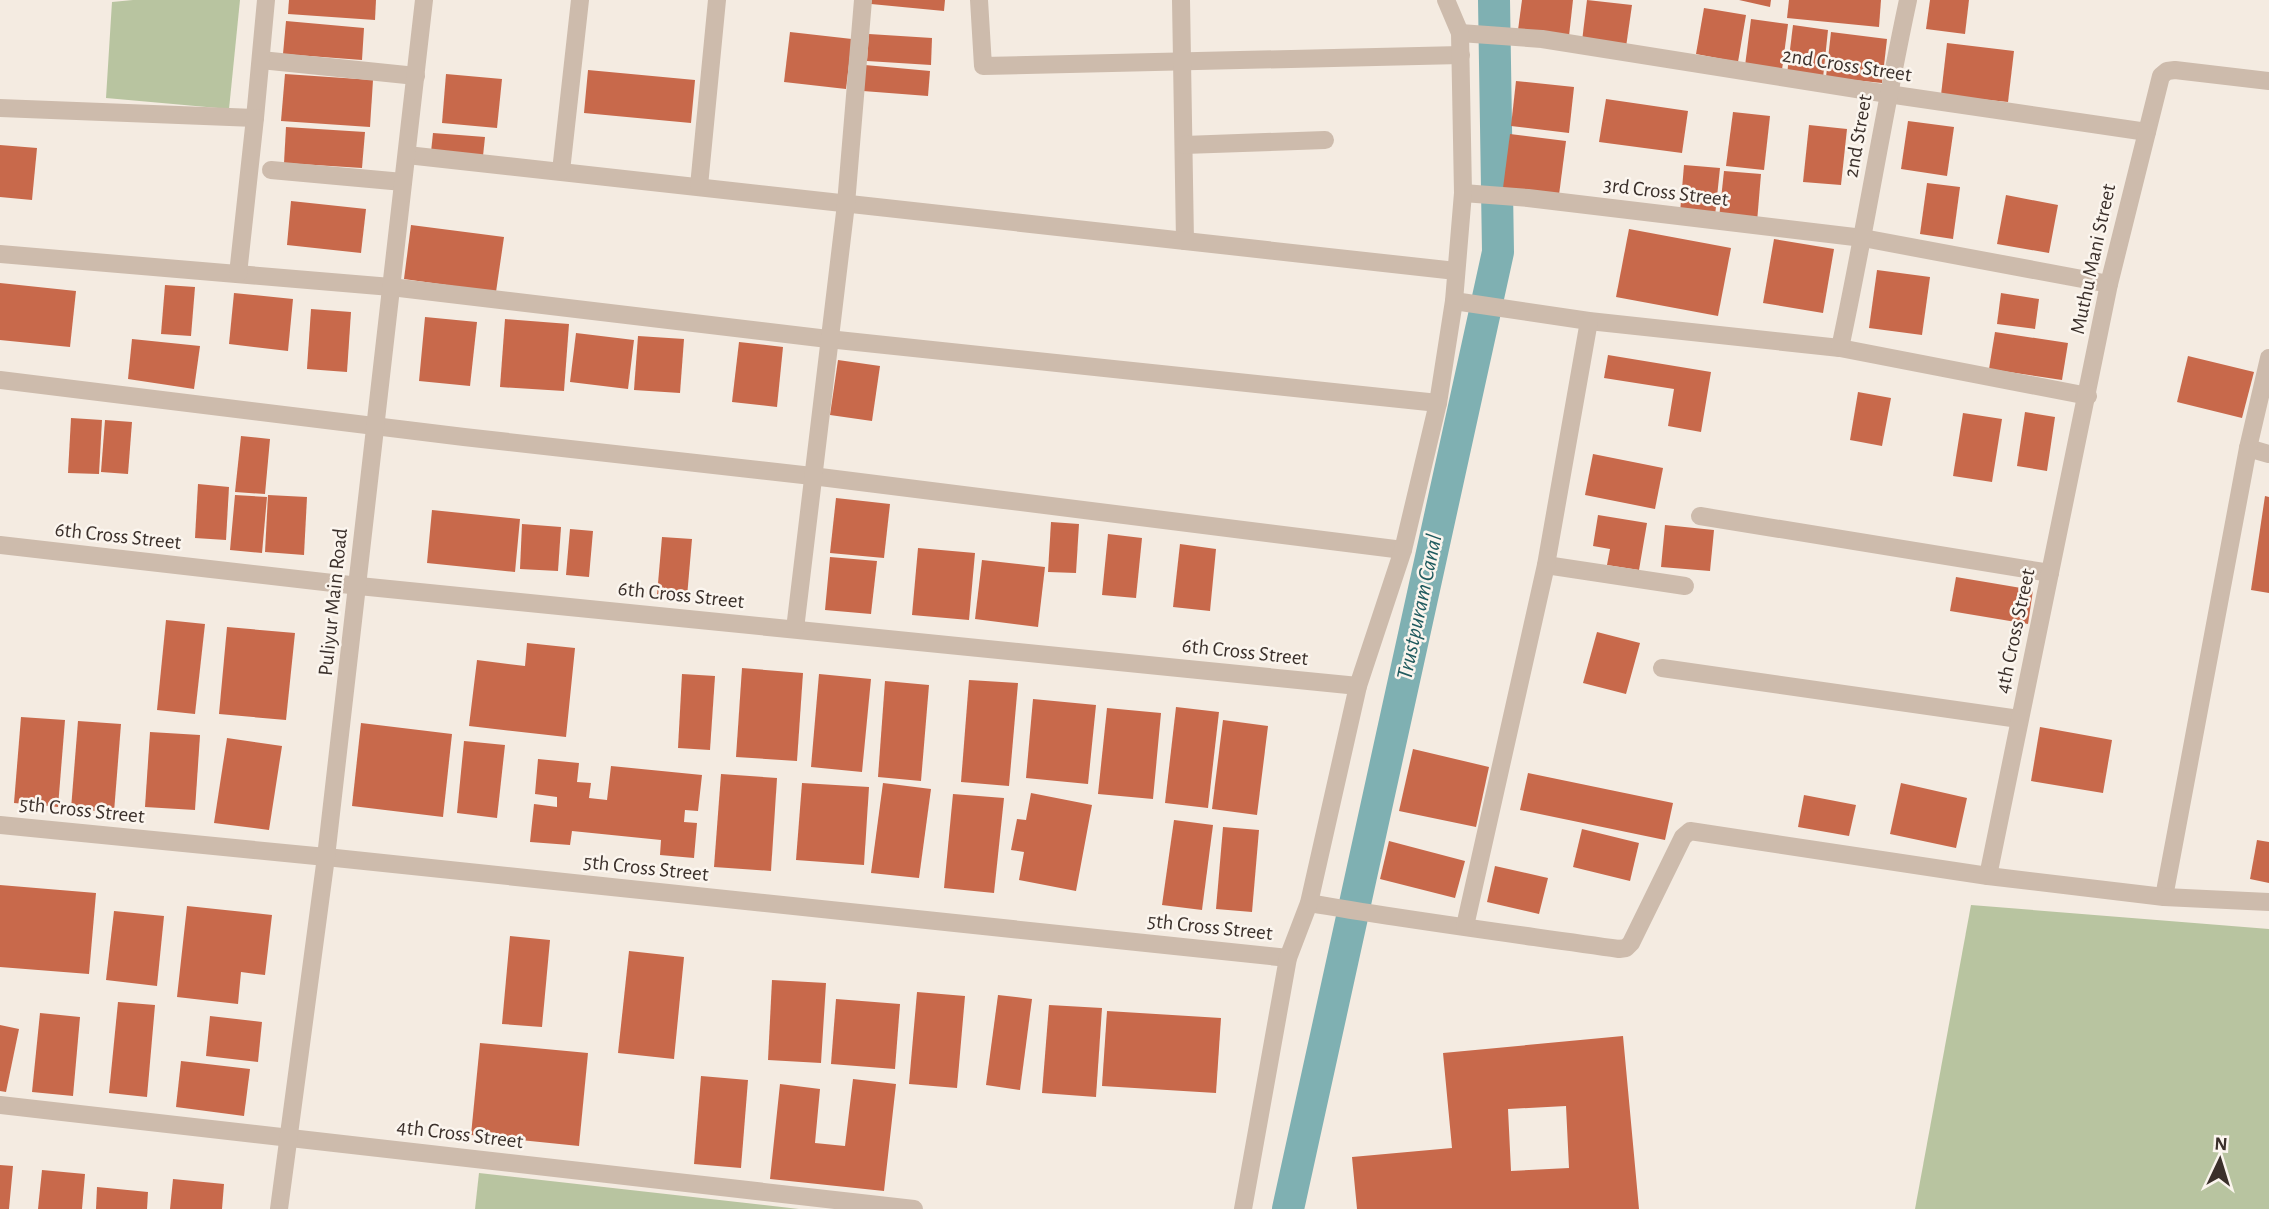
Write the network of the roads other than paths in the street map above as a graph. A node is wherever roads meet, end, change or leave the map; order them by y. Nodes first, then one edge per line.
1 (267, 0) edge
2 (424, 0) edge
3 (580, 0) edge
4 (717, 0) edge
5 (863, 0) edge
6 (979, 0) edge
7 (1181, 0) edge
8 (1446, 0) edge
9 (1908, 0) edge
10 (1460, 33) junction
11 (1461, 55) junction
12 (261, 60) junction
13 (1182, 61) junction
14 (416, 76) junction
15 (2269, 81) edge
16 (1888, 94) junction
17 (0, 108) edge
18 (255, 118) junction
19 (2147, 132) junction
20 (1325, 140) dead end
21 (1184, 145) junction
22 (407, 155) junction
23 (271, 170) dead end
24 (561, 171) junction
25 (403, 182) junction
26 (699, 186) junction
27 (1463, 193) junction
28 (846, 204) junction
29 (1863, 239) junction
30 (1185, 241) junction
31 (0, 254) edge
32 (1456, 271) junction
33 (238, 274) junction
34 (2109, 284) junction
35 (391, 287) junction
36 (1454, 300) junction
37 (1589, 321) junction
38 (828, 339) junction
39 (1840, 348) junction
40 (2269, 358) edge
41 (0, 380) edge
42 (2088, 396) junction
43 (1438, 403) junction
44 (375, 426) junction
45 (2248, 448) junction
46 (2269, 454) edge
47 (812, 476) junction
48 (1700, 516) dead end
49 (0, 545) edge
50 (1403, 550) junction
51 (1546, 565) junction
52 (2050, 573) junction
53 (359, 586) junction
54 (1685, 586) dead end
55 (795, 629) junction
56 (1662, 668) dead end
57 (1358, 686) junction
58 (2019, 719) junction
59 (0, 825) edge
60 (326, 857) junction
61 (1988, 876) junction
62 (2164, 897) junction
63 (2269, 902) edge
64 (1309, 903) junction
65 (1465, 926) junction
66 (1288, 958) junction
67 (0, 1105) edge
68 (288, 1137) junction
69 (279, 1209) edge
70 (915, 1209) edge
71 (1243, 1209) edge

1 - 12 street
2 - 14 street, Puliyur Main Road
3 - 24 street
4 - 26 street
5 - 28 street
6 - 13 street
7 - 13 street
8 - 10 street
9 - 16 street, 2nd Street
10 - 11 street
10 - 16 street, 2nd Cross Street
11 - 13 street
11 - 27 street
12 - 14 street
12 - 18 street
13 - 21 street
14 - 22 street, Puliyur Main Road
15 - 19 street, Muthu Mani Street
16 - 19 street, 2nd Cross Street
16 - 29 street, 2nd Street
17 - 18 street
18 - 33 street
19 - 34 street, Muthu Mani Street
20 - 21 street
21 - 30 street
22 - 24 street
22 - 25 street, Puliyur Main Road
23 - 25 street
24 - 26 street
25 - 35 street, Puliyur Main Road
26 - 28 street
27 - 29 street, 3rd Cross Street
27 - 32 street
28 - 30 street
28 - 38 street
29 - 34 street, 3rd Cross Street
29 - 39 street, 2nd Street
30 - 32 street
31 - 33 street
32 - 36 street
33 - 35 street
34 - 42 street, Muthu Mani Street
35 - 38 street
35 - 44 street, Puliyur Main Road
36 - 37 street
36 - 43 street
37 - 39 street
37 - 51 street
38 - 43 street
38 - 47 street
39 - 42 street
40 - 45 street
41 - 44 street
42 - 52 street, 4th Cross Street
43 - 50 street
44 - 47 street
44 - 53 street, Puliyur Main Road
45 - 46 street
45 - 62 street
47 - 50 street
47 - 55 street
48 - 52 street
49 - 53 street, 6th Cross Street
50 - 57 street
51 - 54 street
51 - 65 street
52 - 58 street, 4th Cross Street
53 - 55 street, 6th Cross Street
53 - 60 street, Puliyur Main Road
55 - 57 street, 6th Cross Street
56 - 58 street
57 - 64 street
58 - 61 street, 4th Cross Street
59 - 60 street, 5th Cross Street
60 - 66 street, 5th Cross Street
60 - 68 street, Puliyur Main Road
61 - 62 street
61 - 65 street
62 - 63 street
64 - 65 street
64 - 66 street
66 - 71 street
67 - 68 street, 4th Cross Street
68 - 69 street, Puliyur Main Road
68 - 70 street, 4th Cross Street

